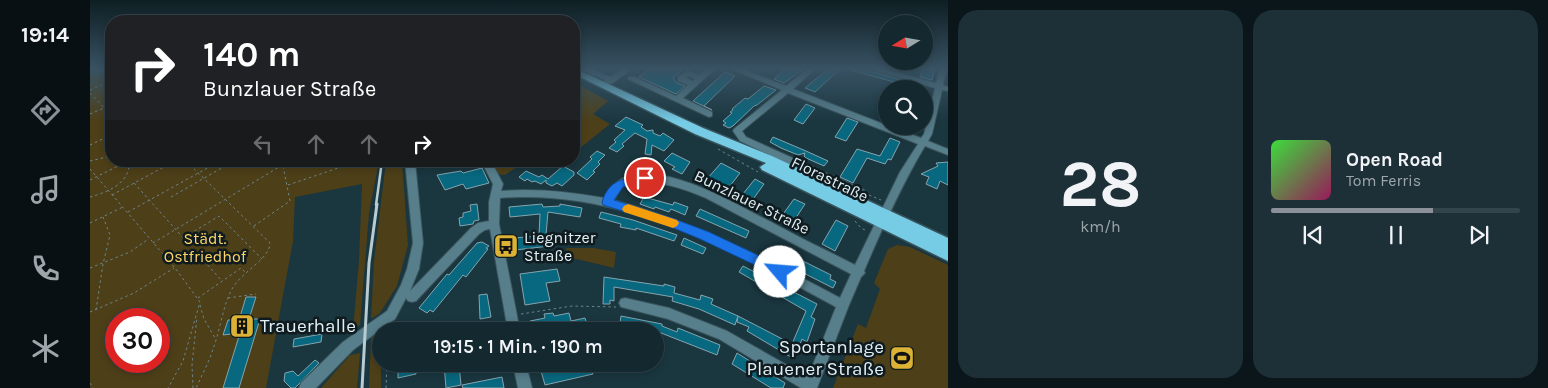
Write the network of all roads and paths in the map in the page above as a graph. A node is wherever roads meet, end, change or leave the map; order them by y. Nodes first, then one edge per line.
1 (616, 86) edge
2 (646, 86) edge
3 (691, 86) edge
4 (778, 86) edge
5 (792, 86) edge
6 (944, 88) edge
7 (788, 90) junction
8 (90, 91) edge
9 (676, 99) junction
10 (105, 108) joint
11 (90, 114) edge
12 (709, 114) dead end
13 (105, 138) edge
14 (924, 142) junction
15 (90, 145) edge
16 (715, 147) dead end
17 (948, 152) edge
18 (105, 157) edge
19 (90, 161) edge
20 (116, 167) edge
21 (131, 167) edge
22 (164, 167) edge
23 (192, 167) edge
24 (209, 167) edge
25 (223, 167) edge
26 (280, 167) edge
27 (283, 167) edge
28 (341, 167) edge
29 (411, 167) edge
30 (489, 167) edge
31 (90, 169) edge
32 (198, 173) junction
33 (760, 173) dead end
34 (97, 176) junction
35 (204, 178) junction
36 (90, 180) edge
37 (134, 183) junction
38 (287, 185) junction
39 (109, 190) junction
40 (860, 192) dead end
41 (112, 195) junction
42 (495, 195) junction
43 (90, 197) edge
44 (171, 197) dead end
45 (150, 200) junction
46 (224, 200) junction
47 (608, 202) junction
48 (123, 206) junction
49 (128, 212) junction
50 (103, 217) junction
51 (854, 220) dead end
52 (90, 224) edge
53 (494, 224) junction
54 (880, 224) junction
55 (253, 226) junction
56 (176, 228) junction
57 (184, 237) junction
58 (148, 239) junction
59 (152, 243) junction
60 (948, 244) edge
61 (948, 255) edge
62 (262, 260) junction
63 (103, 264) junction
64 (90, 268) edge
65 (175, 268) junction
66 (245, 272) junction
67 (859, 273) junction
68 (222, 281) junction
69 (256, 294) dead end
70 (416, 294) dead end
71 (227, 298) junction
72 (198, 299) junction
73 (626, 304) joint
74 (200, 305) junction
75 (843, 305) junction
76 (96, 310) junction
77 (90, 312) edge
78 (197, 314) junction
79 (510, 316) junction
80 (512, 322) edge
81 (216, 338) junction
82 (387, 372) edge
83 (522, 372) edge
84 (90, 384) edge
85 (811, 387) edge
86 (93, 388) edge
87 (168, 388) edge
88 (194, 388) edge
89 (306, 388) edge
90 (386, 388) edge
91 (525, 388) edge

1 - 54 main road, Florastraße
2 - 9 street
3 - 9 street
4 - 7 street
5 - 7 street
6 - 14 street
7 - 14 street
7 - 40 street
8 - 10 path
9 - 12 street
10 - 11 path
13 - 15 path
14 - 17 street
14 - 54 street
16 - 33 path
18 - 19 path
20 - 34 path
21 - 39 path
22 - 37 path
23 - 32 path
24 - 32 path
25 - 35 path
26 - 46 path
27 - 38 path
28 - 38 path
29 - 89 street
30 - 42 street
31 - 34 path
32 - 35 path
32 - 45 path
34 - 36 path
34 - 39 path
35 - 44 path
35 - 46 path
37 - 41 path
37 - 45 path
38 - 55 path
39 - 41 path
39 - 43 path
41 - 48 path
42 - 47 street
42 - 53 street
45 - 49 path
45 - 56 path
46 - 55 path
46 - 56 path
47 - 67 street, Bunzlauer Straße
47 - 75 street
48 - 49 path
48 - 50 path
49 - 58 path
50 - 52 path
50 - 63 path
51 - 54 path
53 - 70 street
53 - 79 street
54 - 60 main road, Florastraße
54 - 61 main road, Florastraße
54 - 67 street
55 - 62 path
56 - 57 path
56 - 59 path
57 - 62 path
57 - 68 path
58 - 59 path
58 - 63 path
59 - 65 path
62 - 66 path
63 - 64 path
63 - 76 path
65 - 72 path
65 - 76 path
66 - 68 path
66 - 71 path
67 - 75 street
68 - 72 path
69 - 71 path
71 - 81 path
72 - 74 path
73 - 79 path
73 - 85 street
74 - 78 path
74 - 81 path
75 - 85 street
76 - 77 path
78 - 87 path
78 - 88 path
79 - 80 street
81 - 88 path
82 - 90 path
83 - 91 street
84 - 86 path

